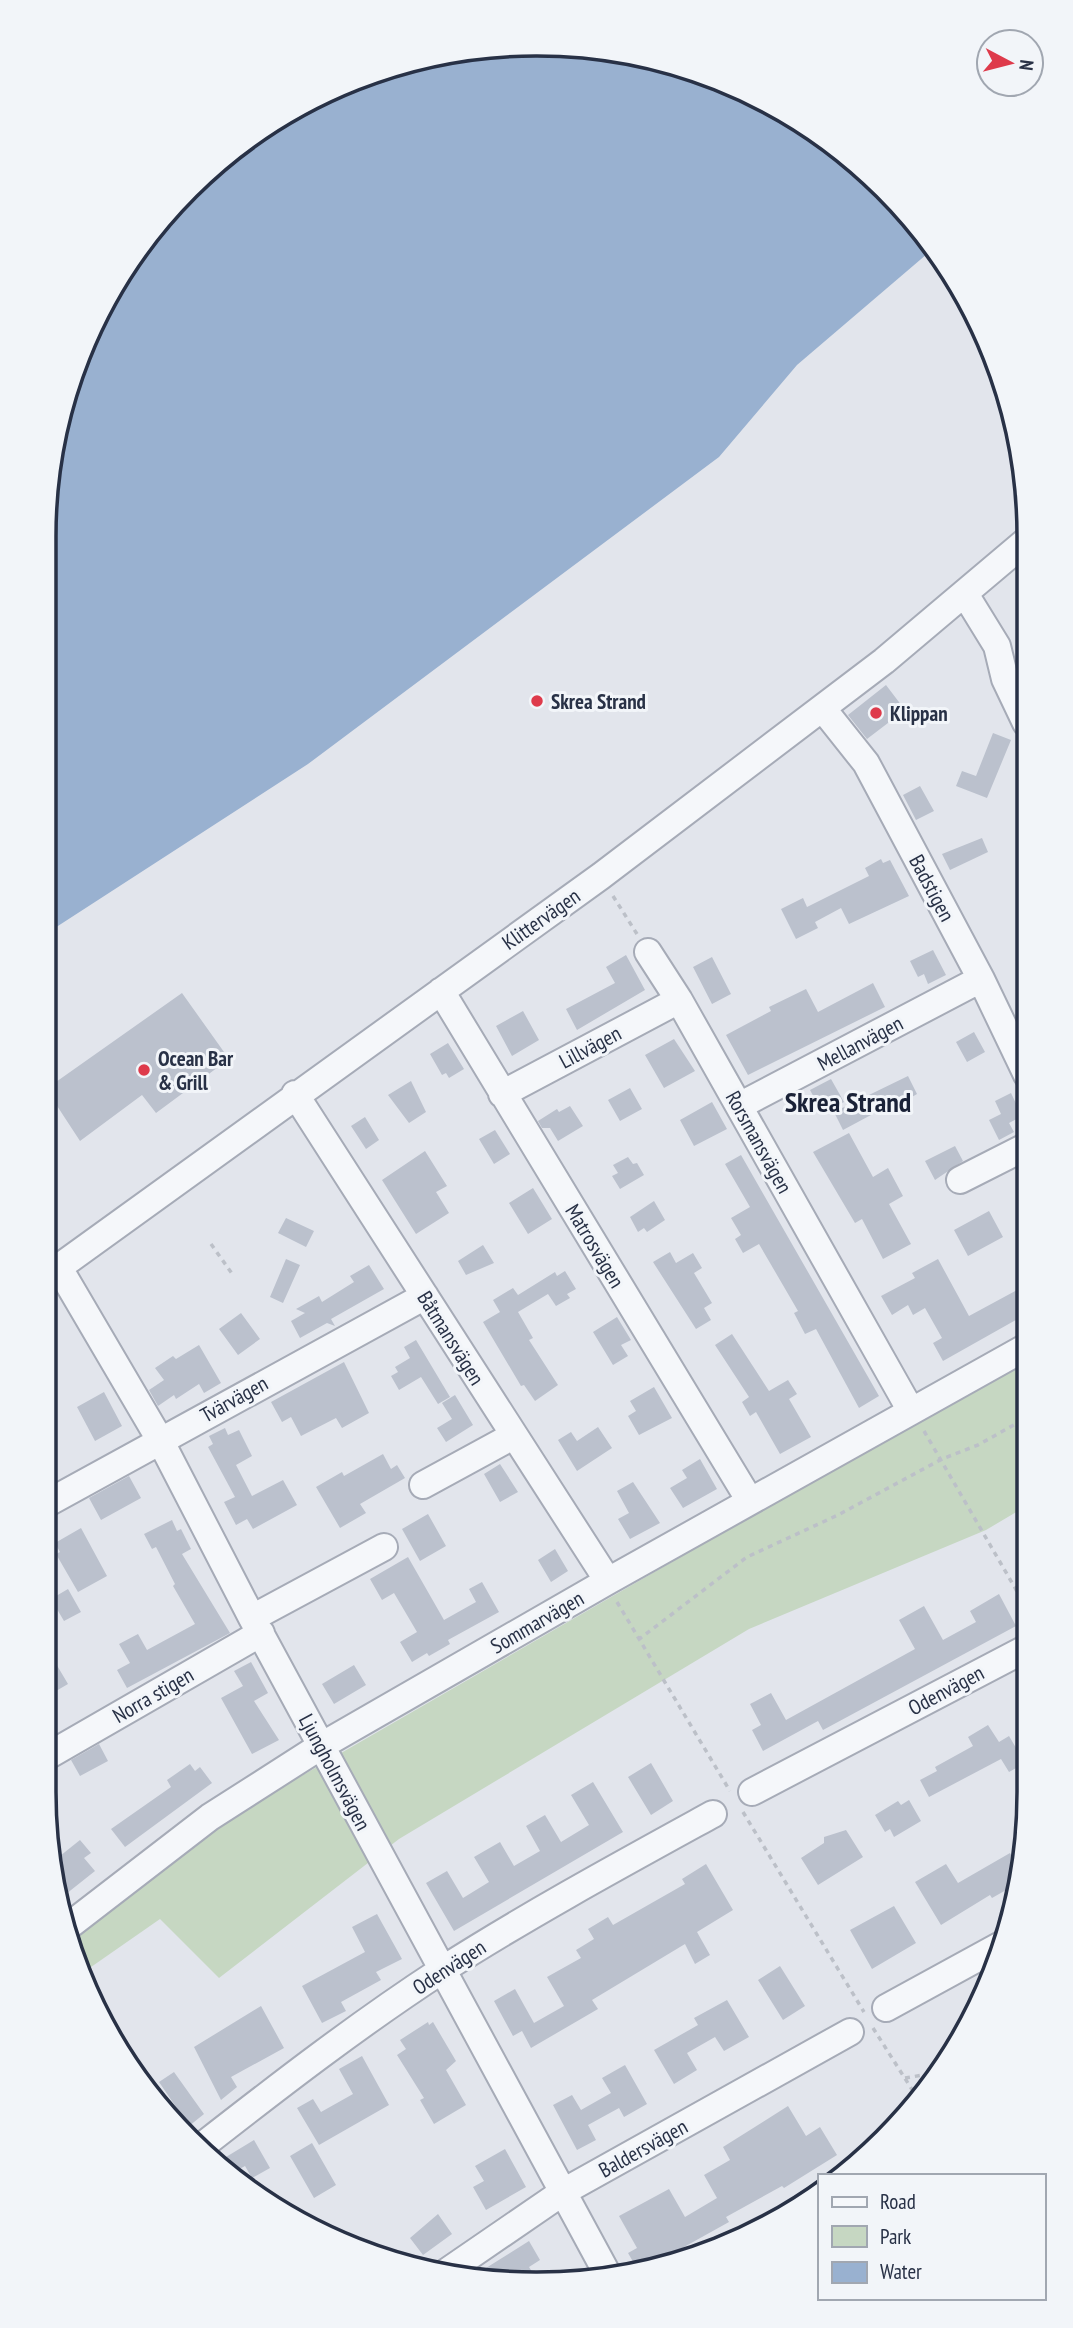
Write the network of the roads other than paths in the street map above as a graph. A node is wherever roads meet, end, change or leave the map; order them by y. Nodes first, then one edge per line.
1 (1017, 549) edge
2 (965, 594) junction
3 (1017, 704) edge
4 (822, 709) junction
5 (648, 952) road end
6 (981, 979) junction
7 (441, 991) junction
8 (679, 1000) junction
9 (1017, 1054) edge
10 (295, 1094) junction
11 (502, 1094) junction
12 (739, 1106) junction
13 (1017, 1151) edge
14 (960, 1180) dead end
15 (56, 1269) edge
16 (56, 1281) edge
17 (425, 1296) junction
18 (1017, 1352) edge
19 (911, 1411) junction
20 (513, 1436) junction
21 (160, 1440) junction
22 (424, 1485) dead end
23 (56, 1498) edge
24 (750, 1501) junction
25 (384, 1547) dead end
26 (608, 1581) junction
27 (257, 1625) junction
28 (1017, 1653) edge
29 (321, 1746) junction
30 (56, 1751) edge
31 (741, 1797) road end
32 (713, 1814) dead end
33 (74, 1922) edge
34 (989, 1952) edge
35 (442, 1970) junction
36 (886, 2008) dead end
37 (850, 2032) dead end
38 (208, 2141) edge
39 (563, 2192) junction
40 (457, 2265) edge
41 (604, 2267) edge

1 - 2 street, Klittervägen
2 - 3 street
2 - 4 street, Klittervägen
4 - 6 street, Badstigen
4 - 7 street, Klittervägen
5 - 8 street, Rorsmansvägen
6 - 9 street, Badstigen
6 - 12 street, Mellanvägen
7 - 10 street, Klittervägen
7 - 11 street, Matrosvägen
8 - 11 street, Lillvägen
8 - 12 street, Rorsmansvägen
10 - 15 street, Klittervägen
10 - 17 street, Båtmansvägen
11 - 24 street, Matrosvägen
12 - 19 street, Rorsmansvägen
13 - 14 street
16 - 21 street, Ljungholmsvägen
17 - 20 street, Båtmansvägen
17 - 21 street, Tvärvägen
18 - 19 street, Sommarvägen
19 - 24 street, Sommarvägen
20 - 22 street
20 - 26 street, Båtmansvägen
21 - 23 street, Tvärvägen
21 - 27 street, Ljungholmsvägen
24 - 26 street, Sommarvägen
25 - 27 street, Norra stigen
26 - 29 street, Sommarvägen
27 - 29 street, Ljungholmsvägen
27 - 30 street, Norra stigen
28 - 31 street, Odenvägen
29 - 33 street, Sommarvägen
29 - 35 street, Ljungholmsvägen
32 - 35 street, Odenvägen
34 - 36 street
35 - 38 street, Odenvägen
35 - 39 street, Ljungholmsvägen
37 - 39 street, Baldersvägen
39 - 40 street, Baldersvägen
39 - 41 street, Ljungholmsvägen

